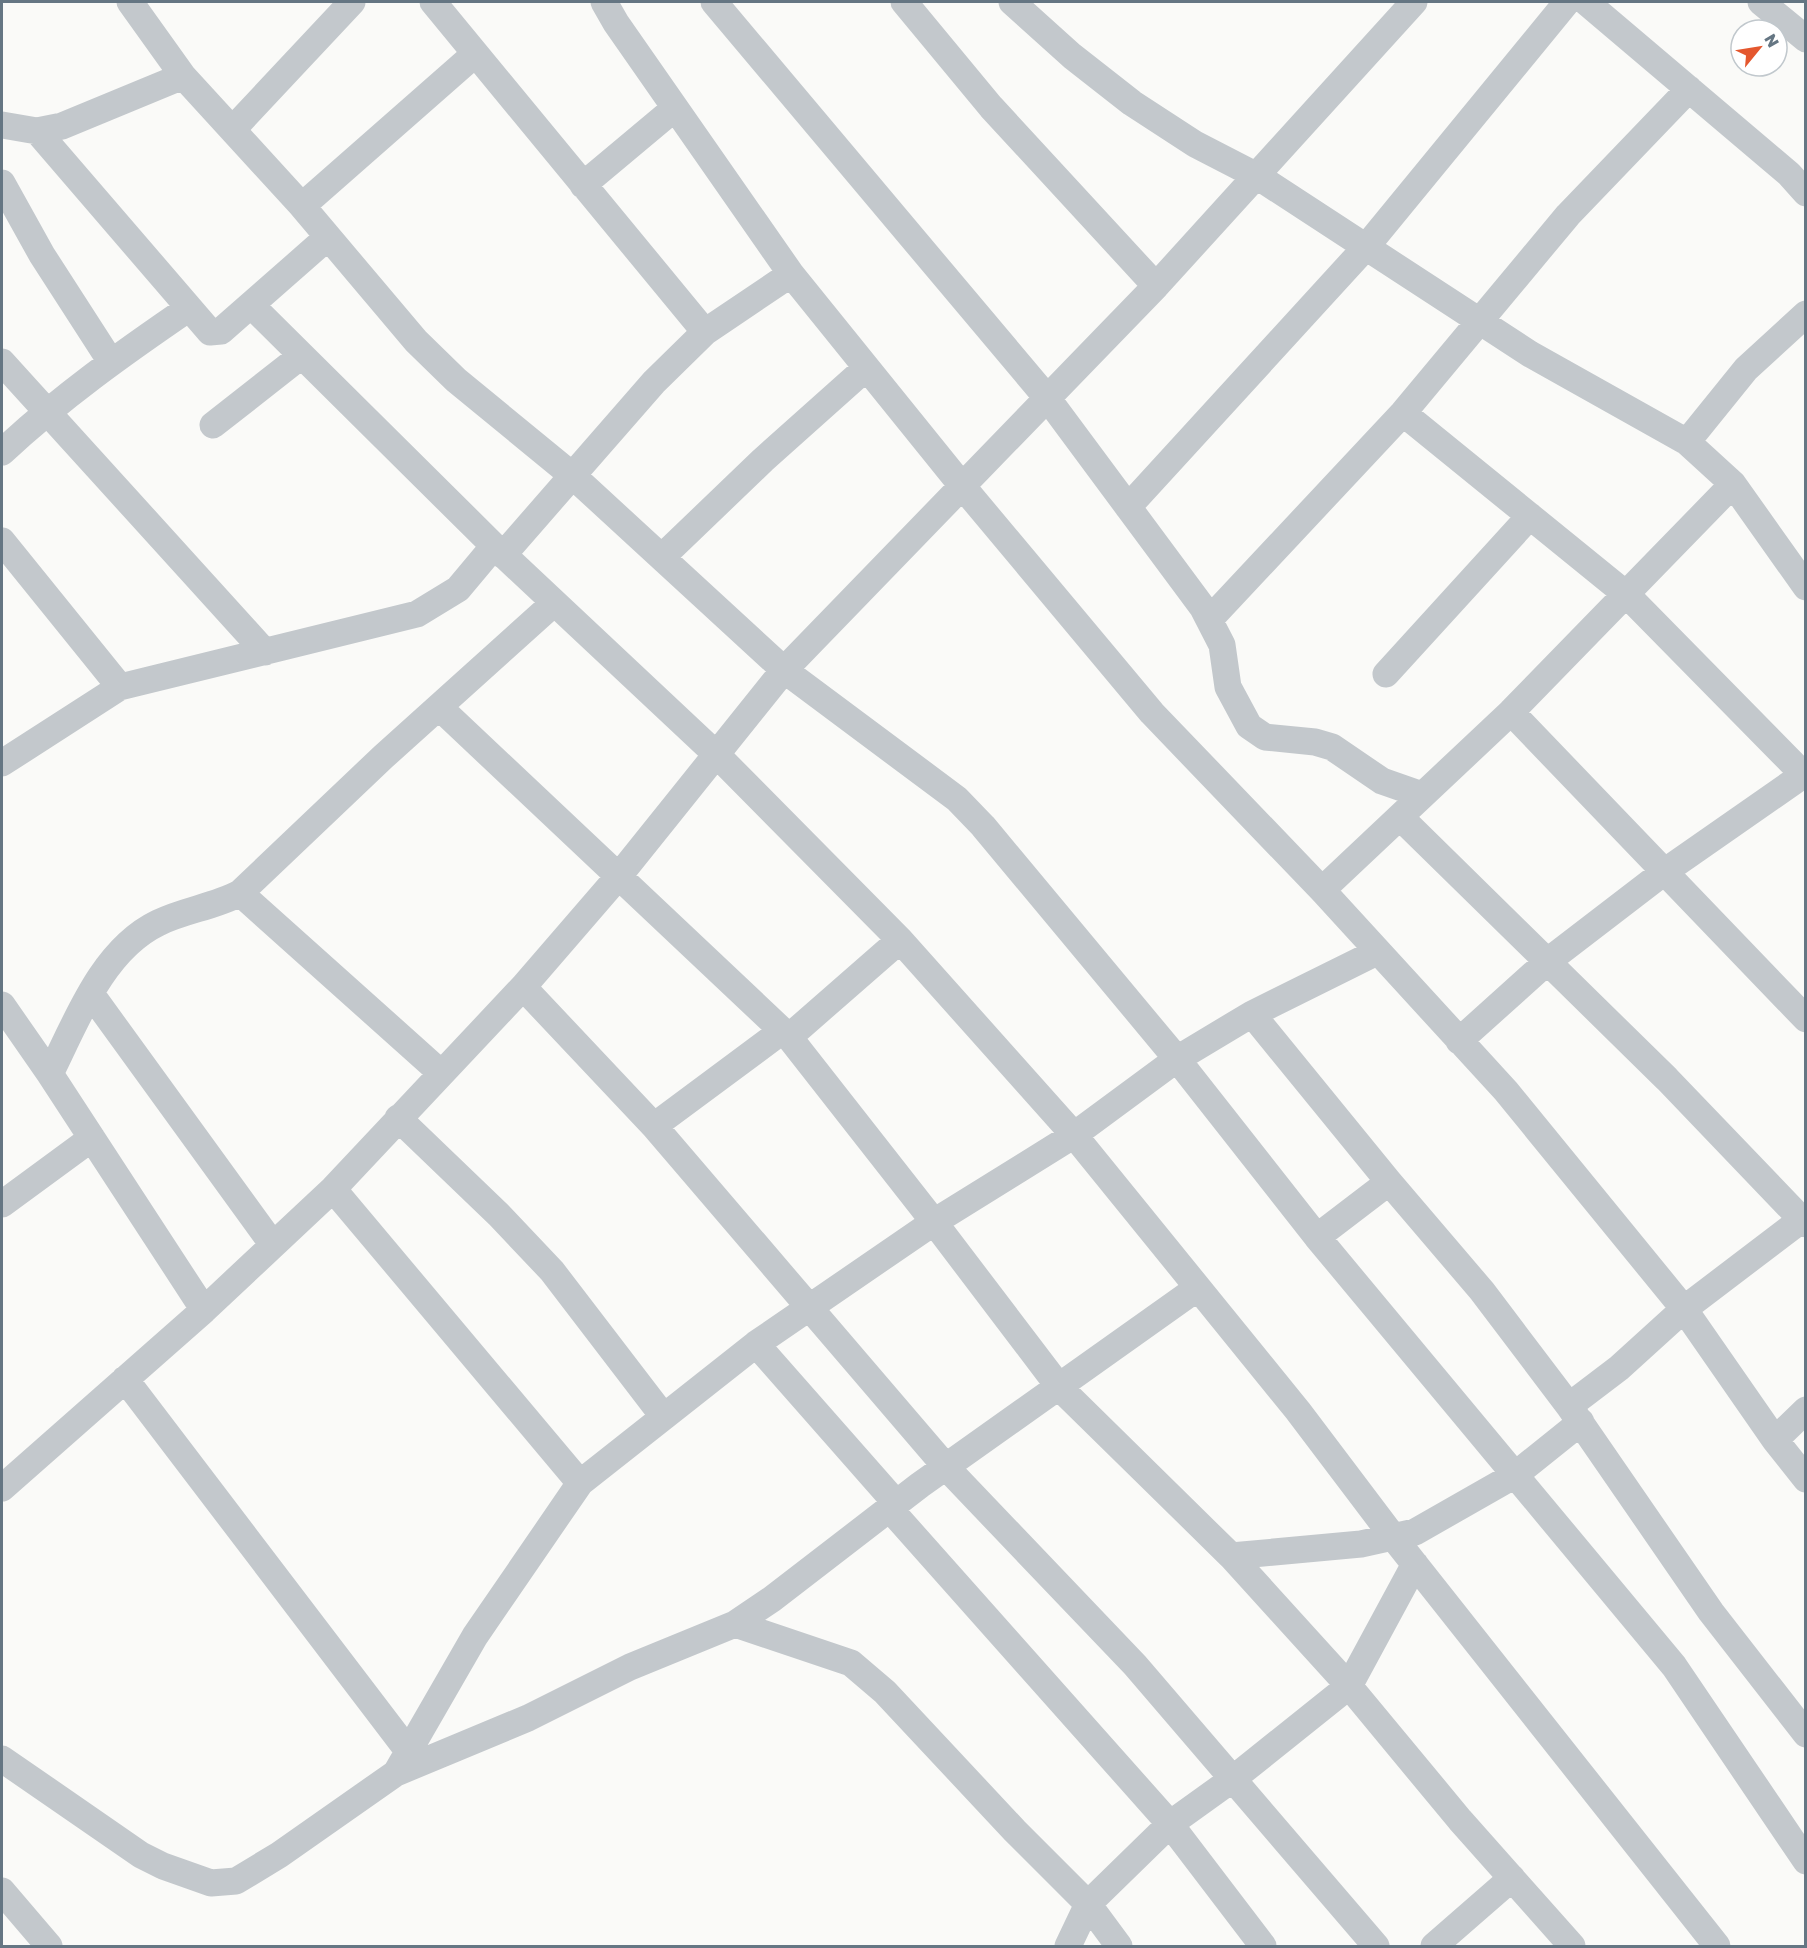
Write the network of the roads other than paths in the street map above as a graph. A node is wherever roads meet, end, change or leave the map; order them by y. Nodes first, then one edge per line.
1 (433, 2) edge
2 (604, 2) edge
3 (714, 2) edge
4 (904, 2) edge
5 (1012, 2) edge
6 (1414, 2) edge
7 (1567, 2) edge
8 (1586, 2) edge
9 (1761, 2) edge
10 (138, 5) edge
11 (338, 7) edge
12 (1806, 39) edge
13 (475, 54) junction
14 (183, 76) junction
15 (1689, 90) junction
16 (675, 108) junction
17 (2, 125) edge
18 (233, 129) junction
19 (37, 131) junction
20 (1257, 176) junction
21 (1800, 176) edge
22 (2, 183) edge
23 (583, 185) junction
24 (302, 206) junction
25 (328, 237) junction
26 (1366, 247) junction
27 (790, 274) junction
28 (1156, 286) junction
29 (251, 305) junction
30 (189, 308) junction
31 (1806, 314) edge
32 (1481, 322) junction
33 (705, 332) junction
34 (301, 356) junction
35 (2, 362) edge
36 (111, 362) junction
37 (866, 368) junction
38 (1048, 399) junction
39 (46, 411) junction
40 (1403, 413) junction
41 (213, 425) dead end
42 (1687, 442) junction
43 (2, 452) edge
44 (573, 476) junction
45 (1733, 484) junction
46 (963, 487) junction
47 (1128, 507) junction
48 (1530, 516) junction
49 (2, 541) edge
50 (498, 550) junction
51 (662, 557) junction
52 (1806, 587) edge
53 (1627, 595) junction
54 (554, 603) junction
55 (1210, 619) junction
56 (265, 652) junction
57 (784, 670) junction
58 (1386, 674) dead end
59 (120, 687) junction
60 (439, 707) junction
61 (1511, 711) junction
62 (717, 755) junction
63 (2, 763) edge
64 (1804, 773) edge
65 (1422, 795) junction
66 (1400, 817) junction
67 (1664, 872) junction
68 (618, 877) junction
69 (1323, 890) junction
70 (240, 893) junction
71 (900, 940) junction
72 (1377, 952) junction
73 (1548, 961) junction
74 (523, 987) junction
75 (91, 994) junction
76 (2, 1005) edge
77 (1252, 1014) junction
78 (1806, 1019) edge
79 (785, 1034) junction
80 (1459, 1041) junction
81 (1177, 1059) junction
82 (441, 1073) junction
83 (50, 1074) junction
84 (398, 1118) junction
85 (654, 1126) junction
86 (1074, 1135) junction
87 (92, 1138) junction
88 (1389, 1182) junction
89 (333, 1189) junction
90 (2, 1204) edge
91 (934, 1222) junction
92 (1803, 1222) edge
93 (1317, 1237) junction
94 (273, 1245) junction
95 (1196, 1289) junction
96 (811, 1308) junction
97 (1684, 1309) junction
98 (204, 1310) junction
99 (756, 1344) junction
100 (126, 1379) junction
101 (1060, 1388) junction
102 (1806, 1410) edge
103 (1575, 1414) junction
104 (663, 1416) junction
105 (1775, 1440) junction
106 (946, 1467) junction
107 (1515, 1475) junction
108 (1806, 1479) edge
109 (579, 1484) junction
110 (2, 1488) edge
111 (892, 1506) junction
112 (1394, 1538) junction
113 (1230, 1556) junction
114 (1415, 1564) junction
115 (735, 1624) junction
116 (1349, 1686) junction
117 (1806, 1734) edge
118 (2, 1759) edge
119 (403, 1762) junction
120 (1234, 1778) junction
121 (1170, 1824) junction
122 (1806, 1862) edge
123 (1512, 1878) junction
124 (2, 1891) edge
125 (1088, 1904) junction
126 (49, 1947) edge
127 (1068, 1947) edge
128 (1119, 1947) edge
129 (1263, 1947) edge
130 (1376, 1947) edge
131 (1434, 1947) edge
132 (1572, 1947) edge
133 (1717, 1947) edge

1 - 13 street
2 - 16 street
3 - 38 street
4 - 28 street
5 - 20 street
6 - 20 street
7 - 26 street
8 - 15 street
9 - 12 street
10 - 14 street
11 - 18 street
13 - 23 street
13 - 24 street
14 - 18 street
14 - 19 street
15 - 21 street
15 - 32 street
16 - 23 street
16 - 27 street
17 - 19 street
18 - 24 street
19 - 30 street
20 - 26 street
20 - 28 street
22 - 36 street
23 - 33 street
24 - 25 street
25 - 29 street
25 - 44 street
26 - 32 street
26 - 47 street
27 - 33 street
27 - 37 street
28 - 38 street
29 - 30 street
29 - 34 street
30 - 36 street
31 - 42 street
32 - 40 street
32 - 42 street
33 - 44 street
34 - 41 street
34 - 50 street
35 - 39 street
36 - 39 street
37 - 46 street
37 - 51 street
38 - 46 street
38 - 47 street
39 - 43 street
39 - 56 street
40 - 48 street
40 - 55 street
42 - 45 street
44 - 50 street
44 - 51 street
45 - 52 street
45 - 53 street
46 - 57 street
46 - 69 street
47 - 55 street
48 - 53 street
48 - 58 street
49 - 59 street
50 - 54 street
50 - 56 street
51 - 57 street
53 - 61 street
53 - 64 street
54 - 60 street
54 - 62 street
55 - 65 street
56 - 59 street
57 - 62 street
57 - 81 street
59 - 63 street
60 - 68 street
60 - 70 street
61 - 65 street
61 - 67 street
62 - 68 street
62 - 71 street
64 - 67 street
65 - 66 street
66 - 69 street
66 - 73 street
67 - 73 street
67 - 78 street
68 - 74 street
68 - 79 street
69 - 72 street
70 - 75 street
70 - 82 street
71 - 79 street
71 - 86 street
72 - 77 street
72 - 80 street
73 - 80 street
73 - 92 street
74 - 82 street
74 - 85 street
75 - 83 street
75 - 94 street
76 - 83 street
77 - 81 street
77 - 88 street
79 - 85 street
79 - 91 street
80 - 97 street
81 - 86 street
81 - 93 street
82 - 84 street
83 - 87 street
84 - 89 street
84 - 104 street
85 - 96 street
86 - 91 street
86 - 95 street
87 - 90 street
87 - 98 street
88 - 93 street
88 - 103 street
89 - 94 street
89 - 109 street
91 - 96 street
91 - 101 street
92 - 97 street
93 - 107 street
94 - 98 street
95 - 101 street
95 - 112 street
96 - 99 street
96 - 106 street
97 - 103 street
97 - 105 street
98 - 100 street
99 - 104 street
99 - 111 street
100 - 110 street
100 - 119 street
101 - 106 street
101 - 113 street
102 - 105 street
103 - 107 street
103 - 117 street
104 - 109 street
105 - 108 street
106 - 111 street
106 - 120 street
107 - 112 street
107 - 122 street
109 - 119 street
111 - 115 street
111 - 121 street
112 - 113 street
112 - 114 street
113 - 116 street
114 - 116 street
114 - 133 street
115 - 119 street
115 - 125 street
116 - 120 street
116 - 123 street
118 - 119 street
120 - 121 street
120 - 130 street
121 - 125 street
121 - 129 street
123 - 131 street
123 - 132 street
124 - 126 street
125 - 127 street
125 - 128 street

